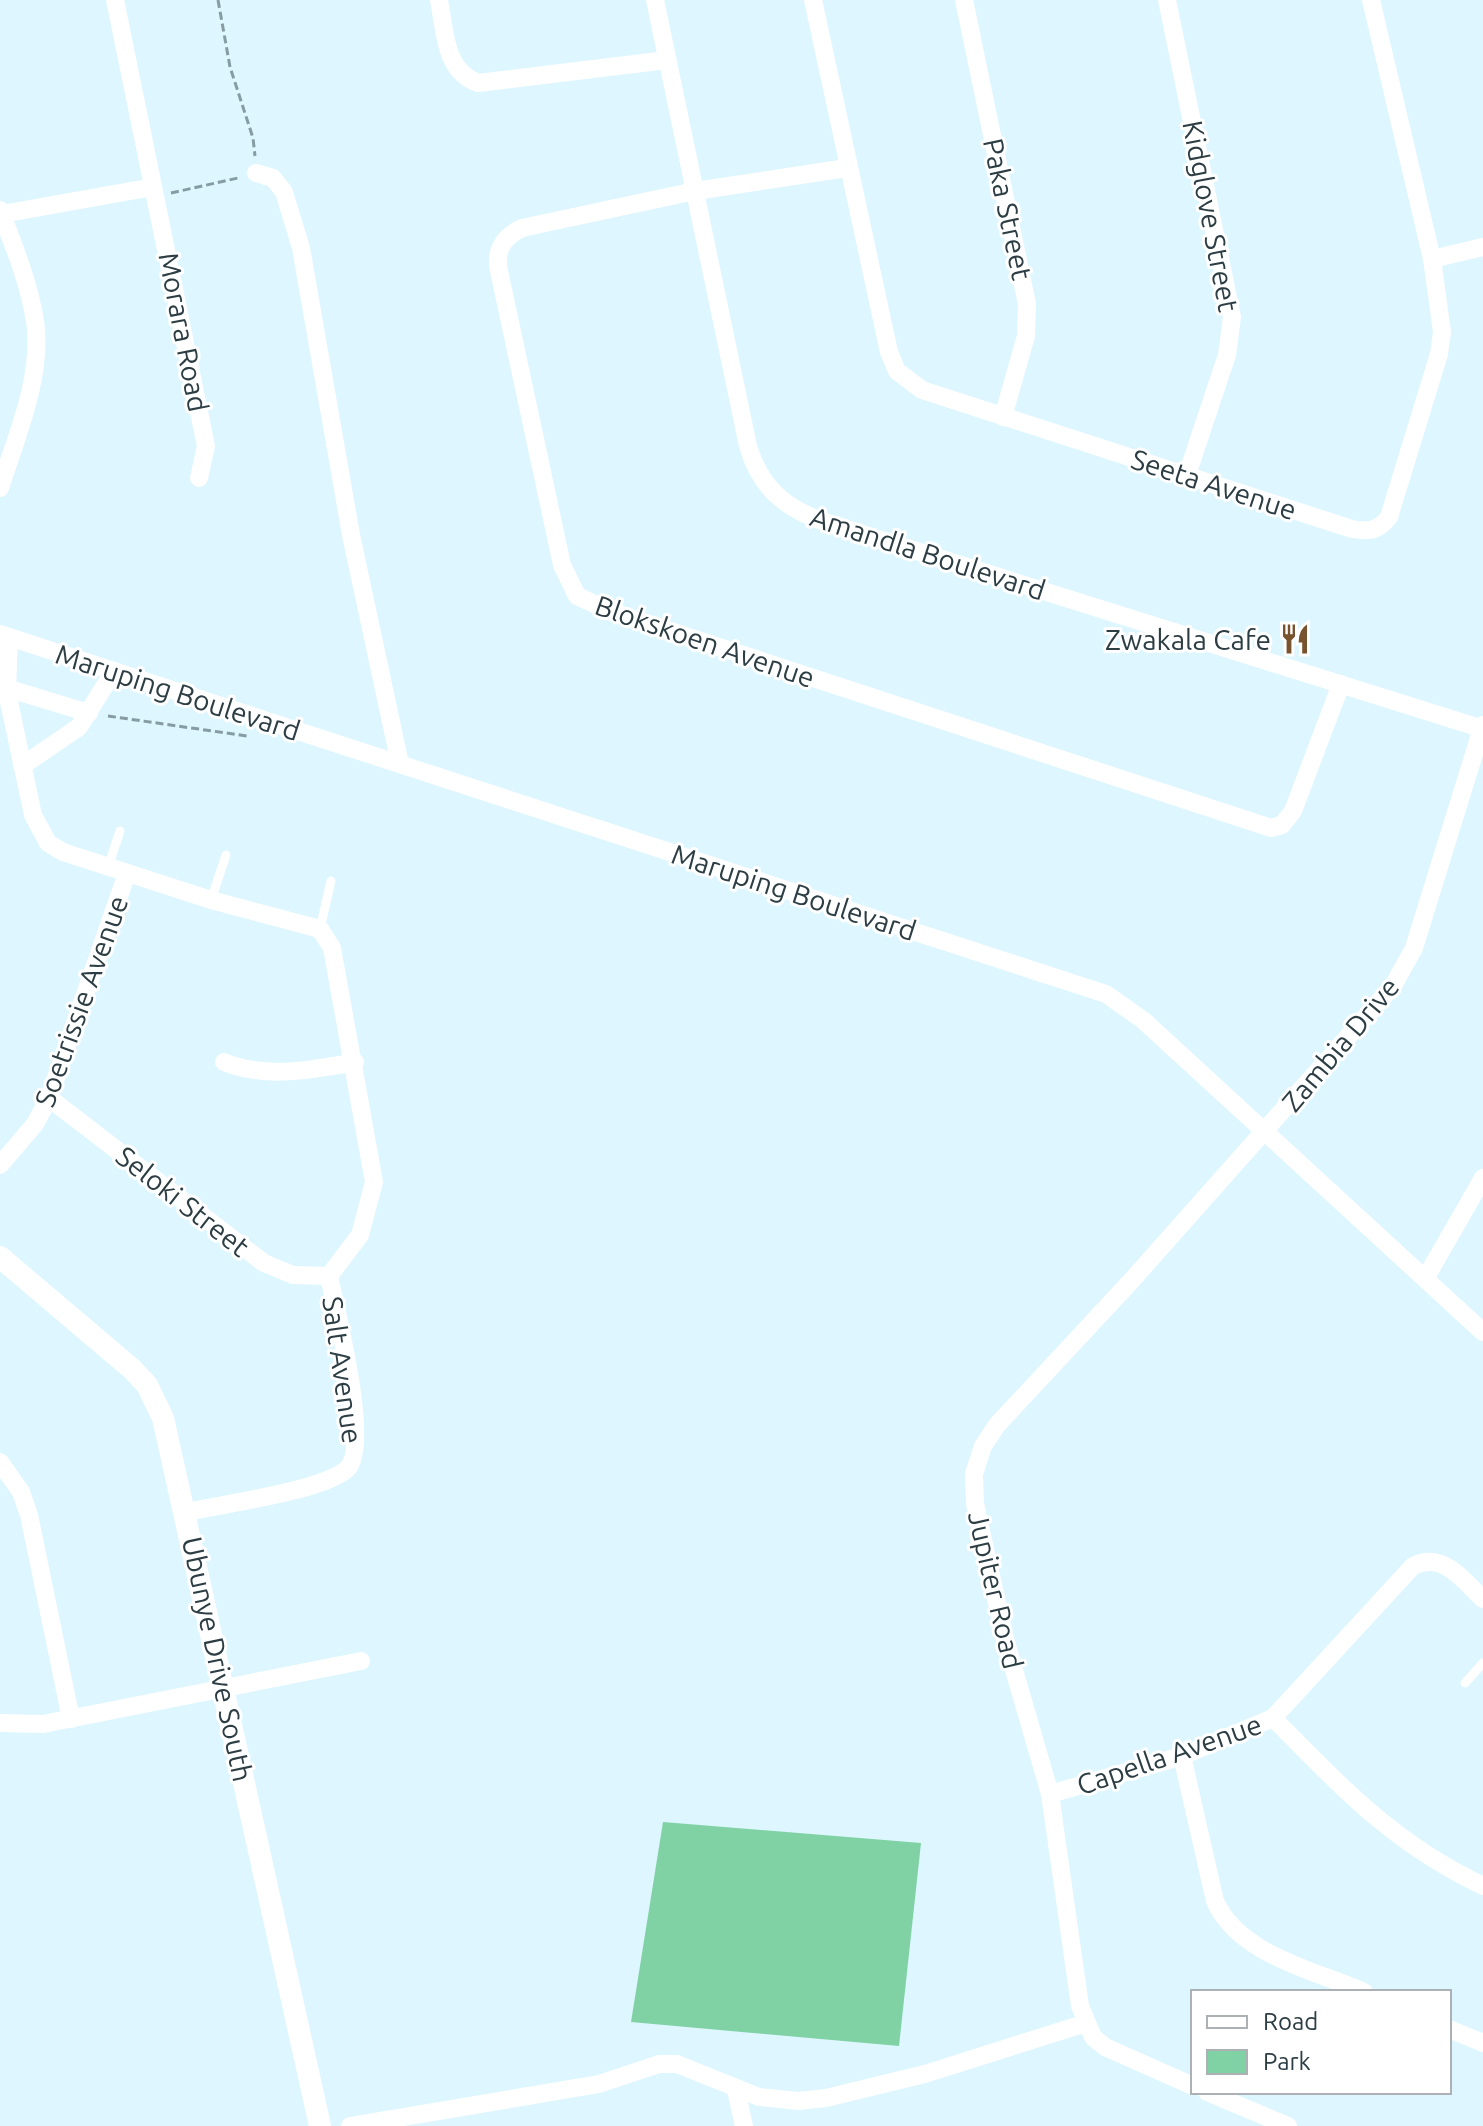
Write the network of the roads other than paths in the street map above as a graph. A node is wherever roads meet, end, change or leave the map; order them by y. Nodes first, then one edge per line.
1 (115, 0) edge
2 (439, 0) edge
3 (655, 0) edge
4 (813, 0) edge
5 (964, 0) edge
6 (1167, 0) edge
7 (1371, 0) edge
8 (667, 60) junction
9 (847, 168) junction
10 (256, 173) road end
11 (154, 191) junction
12 (695, 191) junction
13 (1, 212) edge
14 (1483, 247) edge
15 (1432, 259) junction
16 (1003, 417) junction
17 (1187, 475) junction
18 (199, 478) dead end
19 (0, 488) edge
20 (4, 635) edge
21 (114, 671) junction
22 (1341, 684) junction
23 (3, 686) edge
24 (89, 713) junction
25 (1483, 728) edge
26 (400, 764) junction
27 (22, 766) junction
28 (120, 831) dead end
29 (226, 855) dead end
30 (108, 867) junction
31 (127, 873) junction
32 (331, 881) dead end
33 (211, 900) junction
34 (320, 929) junction
35 (224, 1062) dead end
36 (355, 1062) junction
37 (49, 1098) junction
38 (1265, 1131) junction
39 (0, 1165) edge
40 (1483, 1178) edge
41 (0, 1257) edge
42 (329, 1276) junction
43 (1425, 1279) junction
44 (1483, 1332) edge
45 (0, 1462) edge
46 (187, 1512) junction
47 (1483, 1599) edge
48 (361, 1661) dead end
49 (1483, 1663) edge
50 (1465, 1683) dead end
51 (224, 1687) junction
52 (1273, 1718) junction
53 (71, 1719) junction
54 (0, 1723) edge
55 (1182, 1756) junction
56 (1050, 1794) junction
57 (1483, 1886) edge
58 (1359, 1990) edge
59 (1086, 2023) junction
60 (1451, 2030) edge
61 (1483, 2043) edge
62 (1191, 2085) edge
63 (736, 2090) junction
64 (1212, 2094) edge
65 (320, 2126) edge
66 (350, 2126) edge
67 (744, 2126) edge
68 (1288, 2126) edge

1 - 11 street, Morara Road
2 - 8 street
3 - 8 street, Amandla Boulevard
4 - 9 street, Seeta Avenue
5 - 16 street, Paka Street
6 - 17 street, Kidglove Street
7 - 15 street, Seeta Avenue
8 - 12 street, Amandla Boulevard
9 - 12 street, Blokskoen Avenue
9 - 16 street, Seeta Avenue
10 - 26 street
11 - 13 street
11 - 18 street, Morara Road
12 - 22 street, Amandla Boulevard
12 - 22 street, Blokskoen Avenue
13 - 19 street
14 - 15 street
15 - 17 street, Seeta Avenue
16 - 17 street, Seeta Avenue
20 - 21 street, Maruping Boulevard
20 - 23 street
21 - 24 street
21 - 26 street, Maruping Boulevard
22 - 25 street, Amandla Boulevard
23 - 24 street
23 - 27 street
24 - 27 street
25 - 38 street, Zambia Drive
26 - 38 street, Maruping Boulevard
27 - 30 street
28 - 30 lane
29 - 33 lane
30 - 31 street
31 - 33 street
31 - 37 street, Soetrissie Avenue
32 - 34 lane
33 - 34 street
34 - 36 street, Salt Avenue
35 - 36 street
36 - 42 street, Salt Avenue
37 - 39 street, Soetrissie Avenue
37 - 42 street, Seloki Street
38 - 43 street, Maruping Boulevard
38 - 56 street, Jupiter Road
40 - 43 street
41 - 46 street, Ubunye Drive South
42 - 46 street, Salt Avenue
43 - 44 street, Maruping Boulevard
45 - 53 street
46 - 51 street, Ubunye Drive South
47 - 52 street, Capella Avenue
48 - 51 street
49 - 50 lane
51 - 53 street
51 - 65 street, Ubunye Drive South
52 - 55 street, Capella Avenue
52 - 57 street
53 - 54 street
55 - 56 street, Capella Avenue
55 - 58 street
56 - 59 street, Jupiter Road
59 - 62 street
59 - 63 street
60 - 61 street
63 - 66 street
63 - 67 street
64 - 68 street

